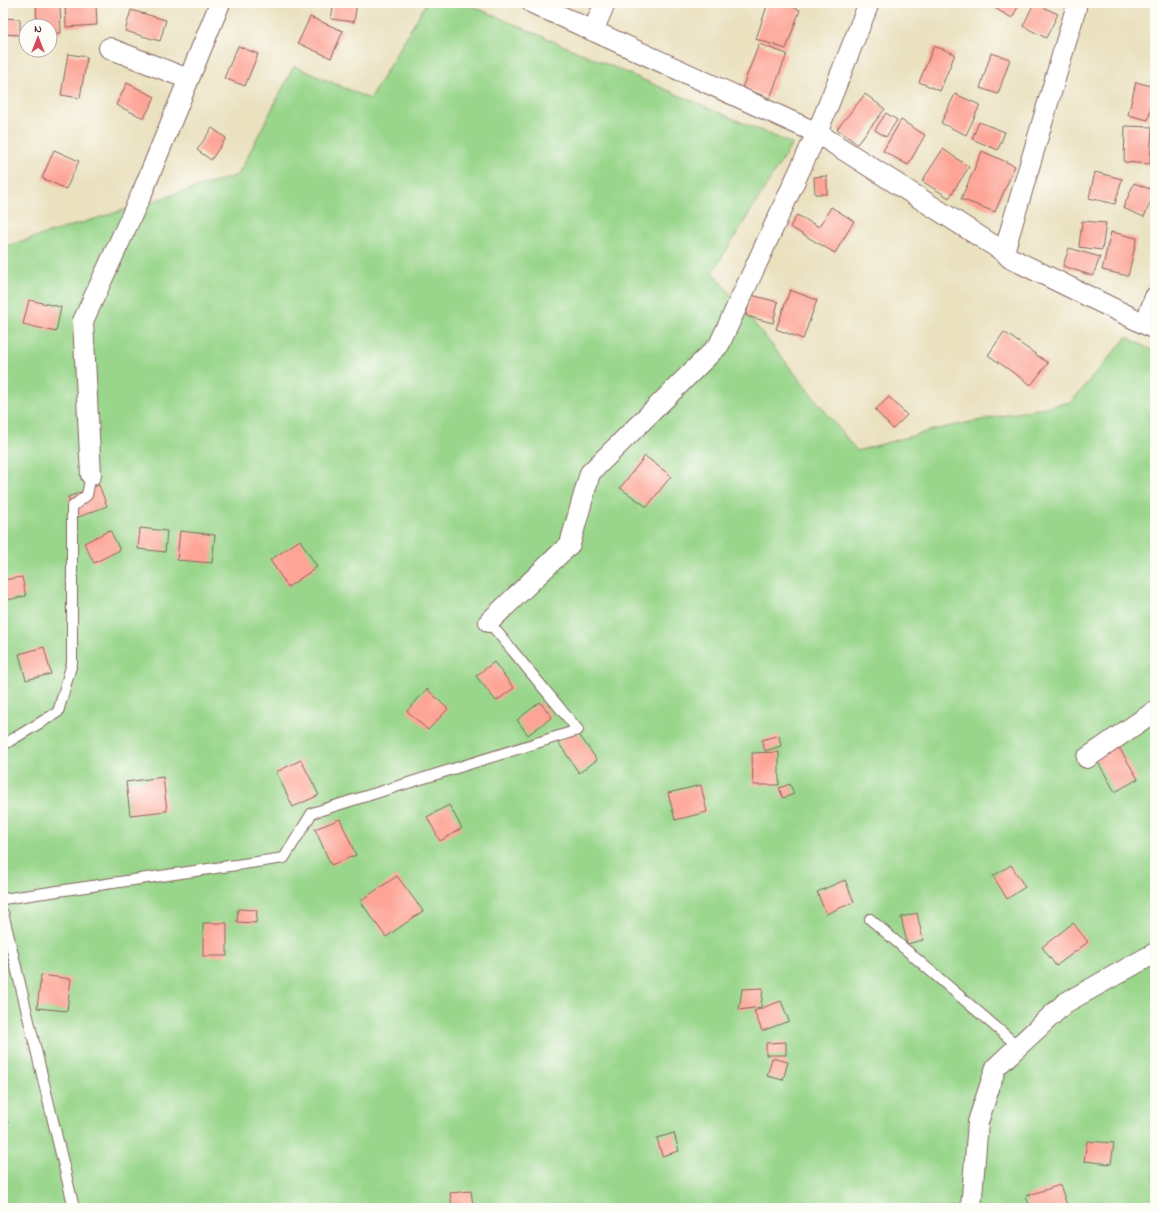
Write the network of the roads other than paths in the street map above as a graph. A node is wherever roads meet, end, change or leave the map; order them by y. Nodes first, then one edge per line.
1 (220, 3) edge
2 (532, 3) edge
3 (605, 3) edge
4 (869, 3) edge
5 (1075, 3) edge
6 (593, 31) junction
7 (109, 48) dead end
8 (188, 79) junction
9 (817, 133) junction
10 (1004, 252) junction
11 (1155, 297) edge
12 (1150, 327) edge
13 (91, 475) joint
14 (489, 622) joint
15 (1155, 711) edge
16 (3, 745) edge
17 (1086, 758) dead end
18 (3, 898) edge
19 (3, 913) edge
20 (870, 919) dead end
21 (1155, 953) edge
22 (1018, 1046) junction
23 (74, 1208) edge
24 (971, 1208) edge

1 - 8 street
2 - 6 street
3 - 6 street
4 - 9 street
5 - 10 street
6 - 9 street
7 - 8 street
8 - 13 street
9 - 10 street
9 - 14 street
10 - 12 street
11 - 12 street
13 - 16 lane
14 - 18 lane
15 - 17 street
19 - 23 lane
20 - 22 lane
21 - 22 street
22 - 24 street

